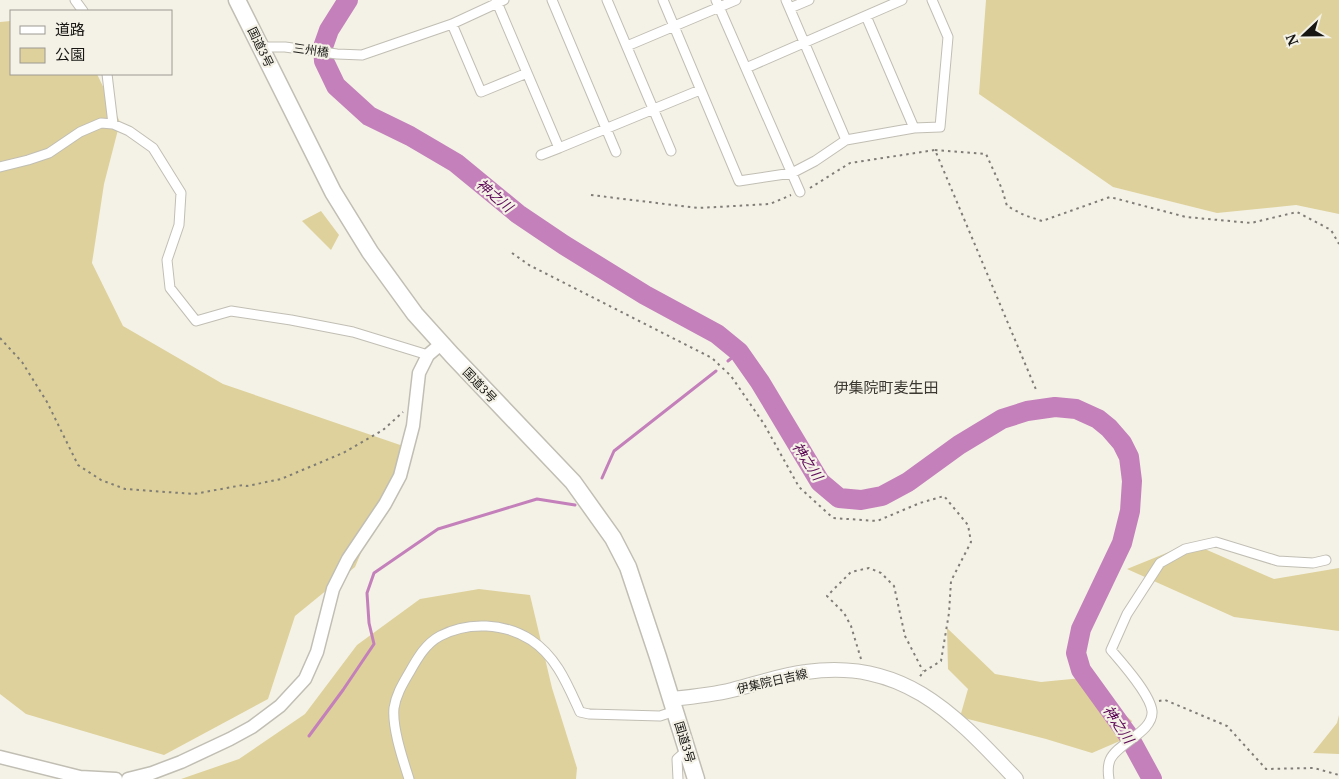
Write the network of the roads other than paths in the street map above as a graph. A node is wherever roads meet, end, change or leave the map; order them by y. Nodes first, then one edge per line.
1 (237, 0) edge
2 (552, 0) edge
3 (607, 0) edge
4 (663, 0) edge
5 (736, 0) edge
6 (809, 0) edge
7 (902, 0) edge
8 (932, 0) edge
9 (499, 1) edge
10 (717, 4) edge
11 (788, 4) edge
12 (866, 16) junction
13 (452, 24) junction
14 (674, 26) junction
15 (804, 41) junction
16 (627, 46) junction
17 (261, 47) junction
18 (746, 68) junction
19 (527, 73) junction
20 (107, 75) edge
21 (700, 90) junction
22 (654, 109) junction
23 (113, 124) junction
24 (914, 128) junction
25 (607, 129) junction
26 (846, 140) junction
27 (559, 148) junction
28 (671, 151) dead end
29 (616, 152) dead end
30 (542, 155) dead end
31 (0, 167) edge
32 (792, 174) junction
33 (800, 192) road end
34 (442, 344) junction
35 (428, 356) junction
36 (1326, 560) dead end
37 (673, 705) junction
38 (687, 750) junction
39 (0, 757) edge
40 (116, 779) edge
41 (128, 779) edge
42 (409, 779) edge
43 (678, 779) edge
44 (696, 779) edge
45 (1016, 779) edge
46 (1109, 779) edge

1 - 17 highway, 国道3号
2 - 25 street
3 - 16 street
4 - 14 street
5 - 10 street
6 - 11 street
7 - 12 street
8 - 24 street
9 - 13 street, 三州橋
9 - 19 street
10 - 14 street
10 - 18 street
11 - 15 street
12 - 15 street
12 - 24 street
13 - 17 street, 三州橋
13 - 19 street
14 - 16 street
14 - 21 street
15 - 18 street
15 - 26 street
16 - 22 street
17 - 34 highway, 国道3号
18 - 32 street
19 - 27 street
20 - 23 street
21 - 22 street
21 - 32 street
22 - 25 street
22 - 28 street
23 - 31 street
23 - 35 street
24 - 26 street
25 - 27 street
25 - 29 street
26 - 32 street
27 - 30 street
32 - 33 street
34 - 35 street
34 - 37 highway, 国道3号
35 - 41 street
36 - 46 street
37 - 38 highway, 国道3号
37 - 42 street
37 - 45 main road, 伊集院日吉線
38 - 43 street
38 - 44 highway, 国道3号
39 - 40 street

